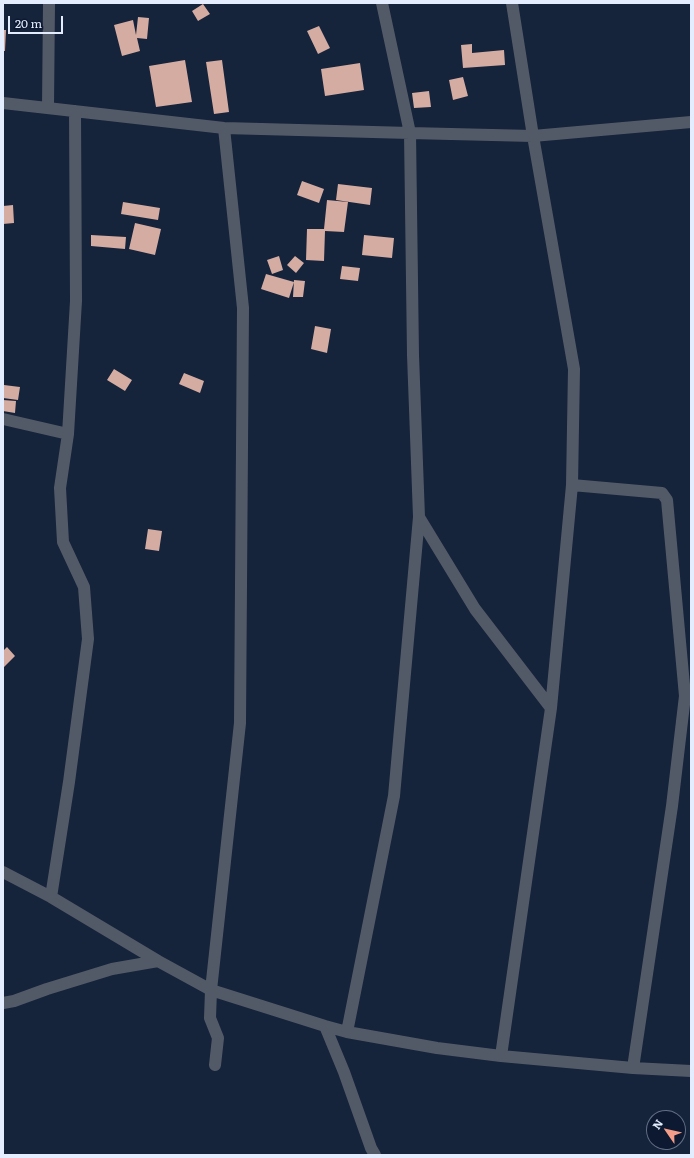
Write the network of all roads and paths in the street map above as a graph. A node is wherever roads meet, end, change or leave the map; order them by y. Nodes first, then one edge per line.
1 (49, 3) edge
2 (382, 3) edge
3 (512, 3) edge
4 (3, 103) edge
5 (48, 108) junction
6 (75, 112) junction
7 (691, 122) edge
8 (224, 128) junction
9 (410, 133) junction
10 (533, 136) junction
11 (3, 419) edge
12 (68, 434) junction
13 (572, 486) junction
14 (419, 517) junction
15 (551, 708) junction
16 (3, 872) edge
17 (51, 897) junction
18 (158, 961) junction
19 (211, 990) junction
20 (3, 1003) edge
21 (325, 1026) junction
22 (347, 1032) junction
23 (501, 1056) junction
24 (215, 1065) dead end
25 (633, 1068) junction
26 (691, 1071) edge
27 (374, 1155) edge

1 - 5 street
2 - 9 street
3 - 10 street
4 - 5 street
5 - 6 street
6 - 8 street
6 - 12 street
7 - 10 street
8 - 9 street
8 - 19 street
9 - 10 street
9 - 14 street
10 - 13 street
11 - 12 street
12 - 17 street
13 - 15 street
13 - 25 street
14 - 15 street
14 - 22 street
15 - 23 street
16 - 17 street
17 - 18 street
18 - 19 street
18 - 20 street
19 - 21 street
19 - 24 street
21 - 22 street
21 - 27 street
22 - 23 street
23 - 25 street
25 - 26 street

